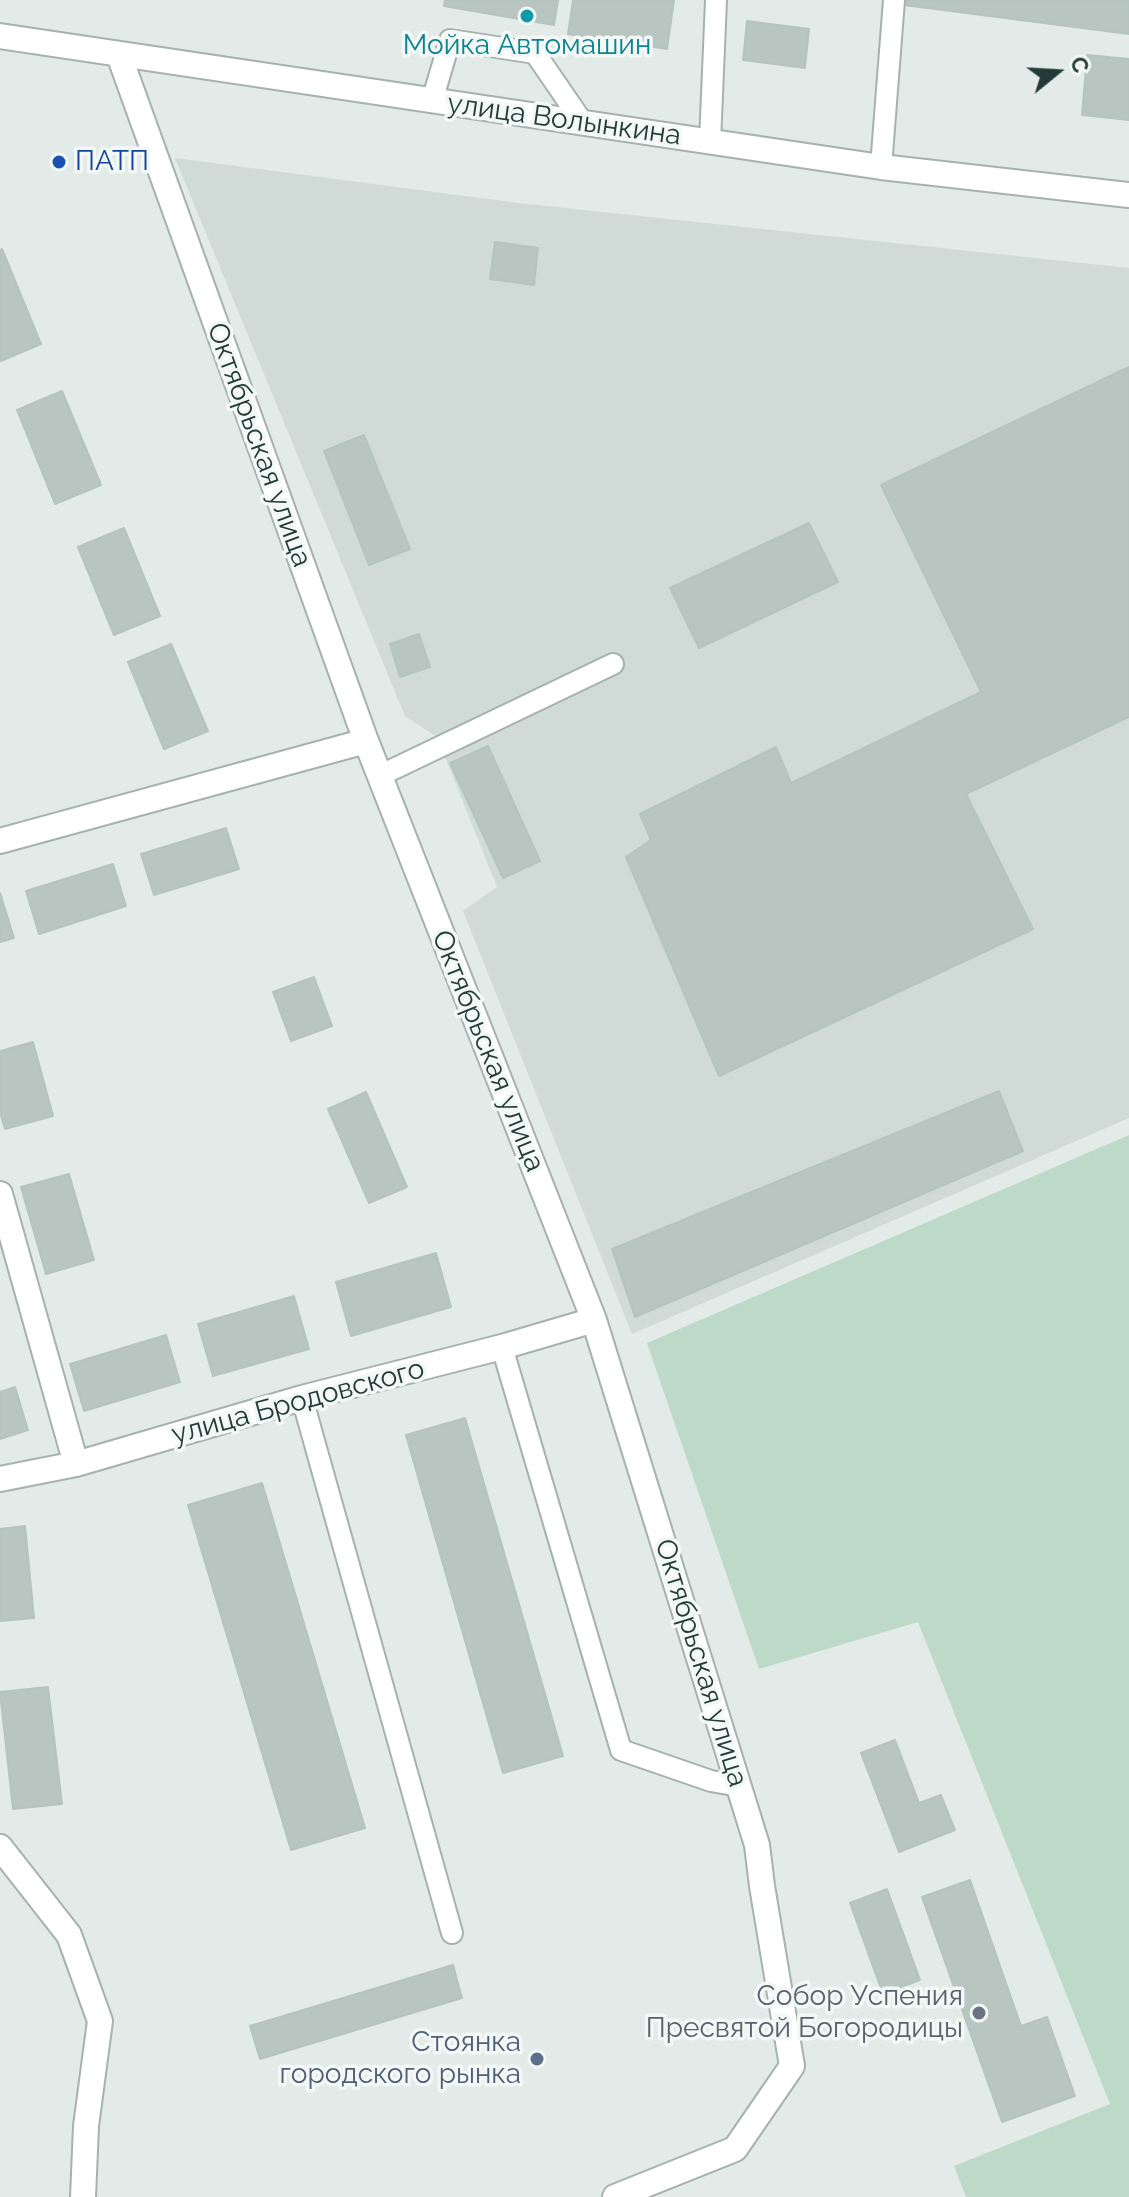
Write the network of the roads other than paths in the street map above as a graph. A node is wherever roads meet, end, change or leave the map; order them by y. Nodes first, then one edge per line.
1 (716, 0) edge
2 (894, 0) edge
3 (0, 36) edge
4 (119, 55) junction
5 (432, 101) junction
6 (583, 123) junction
7 (710, 142) junction
8 (881, 167) junction
9 (1129, 195) edge
10 (613, 664) dead end
11 (366, 741) junction
12 (379, 776) junction
13 (0, 841) edge
14 (0, 1194) edge
15 (594, 1320) junction
16 (502, 1347) junction
17 (302, 1398) junction
18 (76, 1464) junction
19 (0, 1479) edge
20 (739, 1786) junction
21 (0, 1847) edge
22 (452, 1933) dead end
23 (83, 2197) edge
24 (615, 2197) edge

1 - 7 lane
2 - 8 lane
3 - 4 street, улица Волынкина
4 - 5 street, улица Волынкина
4 - 11 street, Октябрьская улица
5 - 6 street, улица Волынкина
5 - 6 lane
6 - 7 street, улица Волынкина
7 - 8 street, улица Волынкина
8 - 9 street, улица Волынкина
10 - 12 lane
11 - 12 street, Октябрьская улица
11 - 13 street
12 - 15 street, Октябрьская улица
14 - 18 street
15 - 16 street, улица Бродовского
15 - 20 street, Октябрьская улица
16 - 17 street, улица Бродовского
16 - 20 lane
17 - 18 street, улица Бродовского
17 - 22 lane
18 - 19 street, улица Бродовского
20 - 24 street, Октябрьская улица
21 - 23 street

